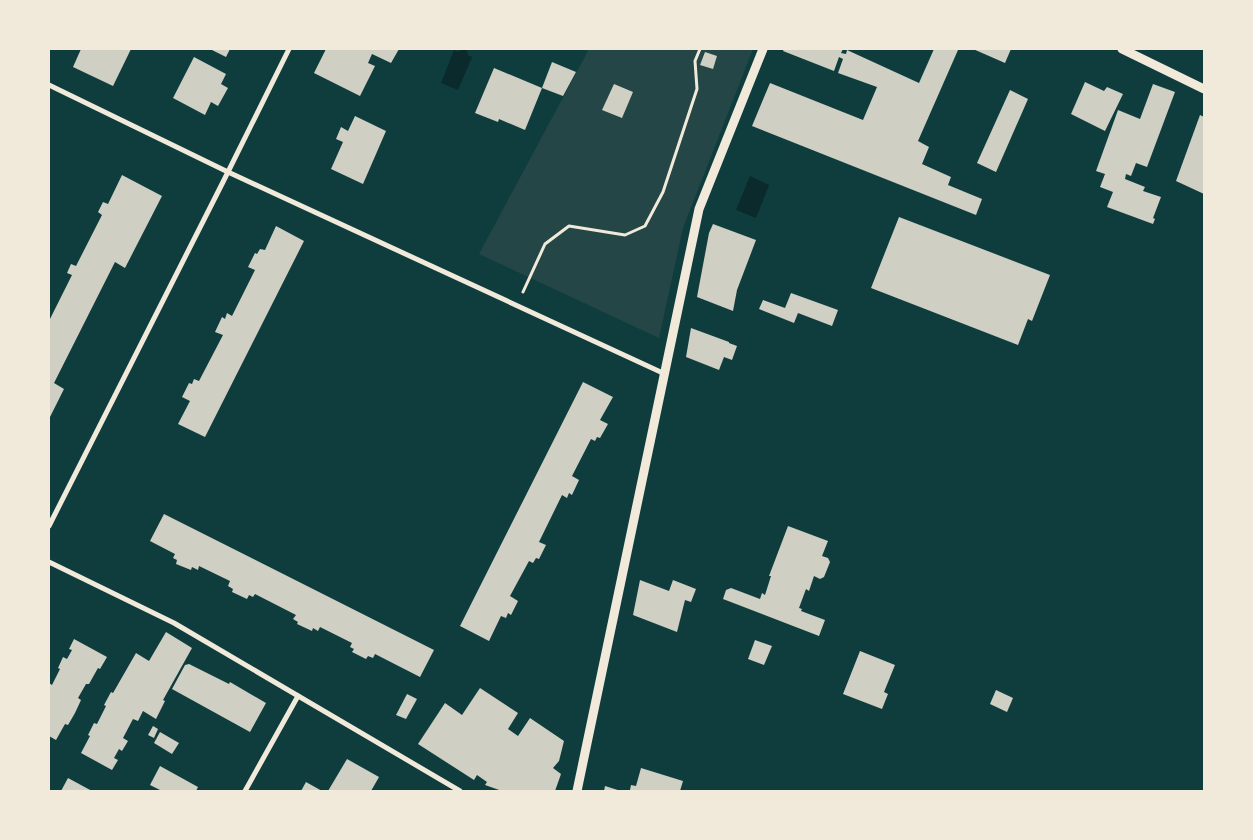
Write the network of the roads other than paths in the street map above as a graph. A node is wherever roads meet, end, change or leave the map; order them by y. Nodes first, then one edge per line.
1 (289, 49) edge
2 (763, 49) edge
3 (1122, 49) edge
4 (49, 85) edge
5 (1204, 89) edge
6 (228, 172) junction
7 (665, 374) junction
8 (49, 526) edge
9 (49, 562) edge
10 (298, 696) junction
11 (246, 791) edge
12 (460, 791) edge
13 (577, 791) edge

1 - 6 street
2 - 7 street
3 - 5 street
4 - 6 street
6 - 7 street
6 - 8 street
7 - 13 street
9 - 10 street
10 - 11 street
10 - 12 street

